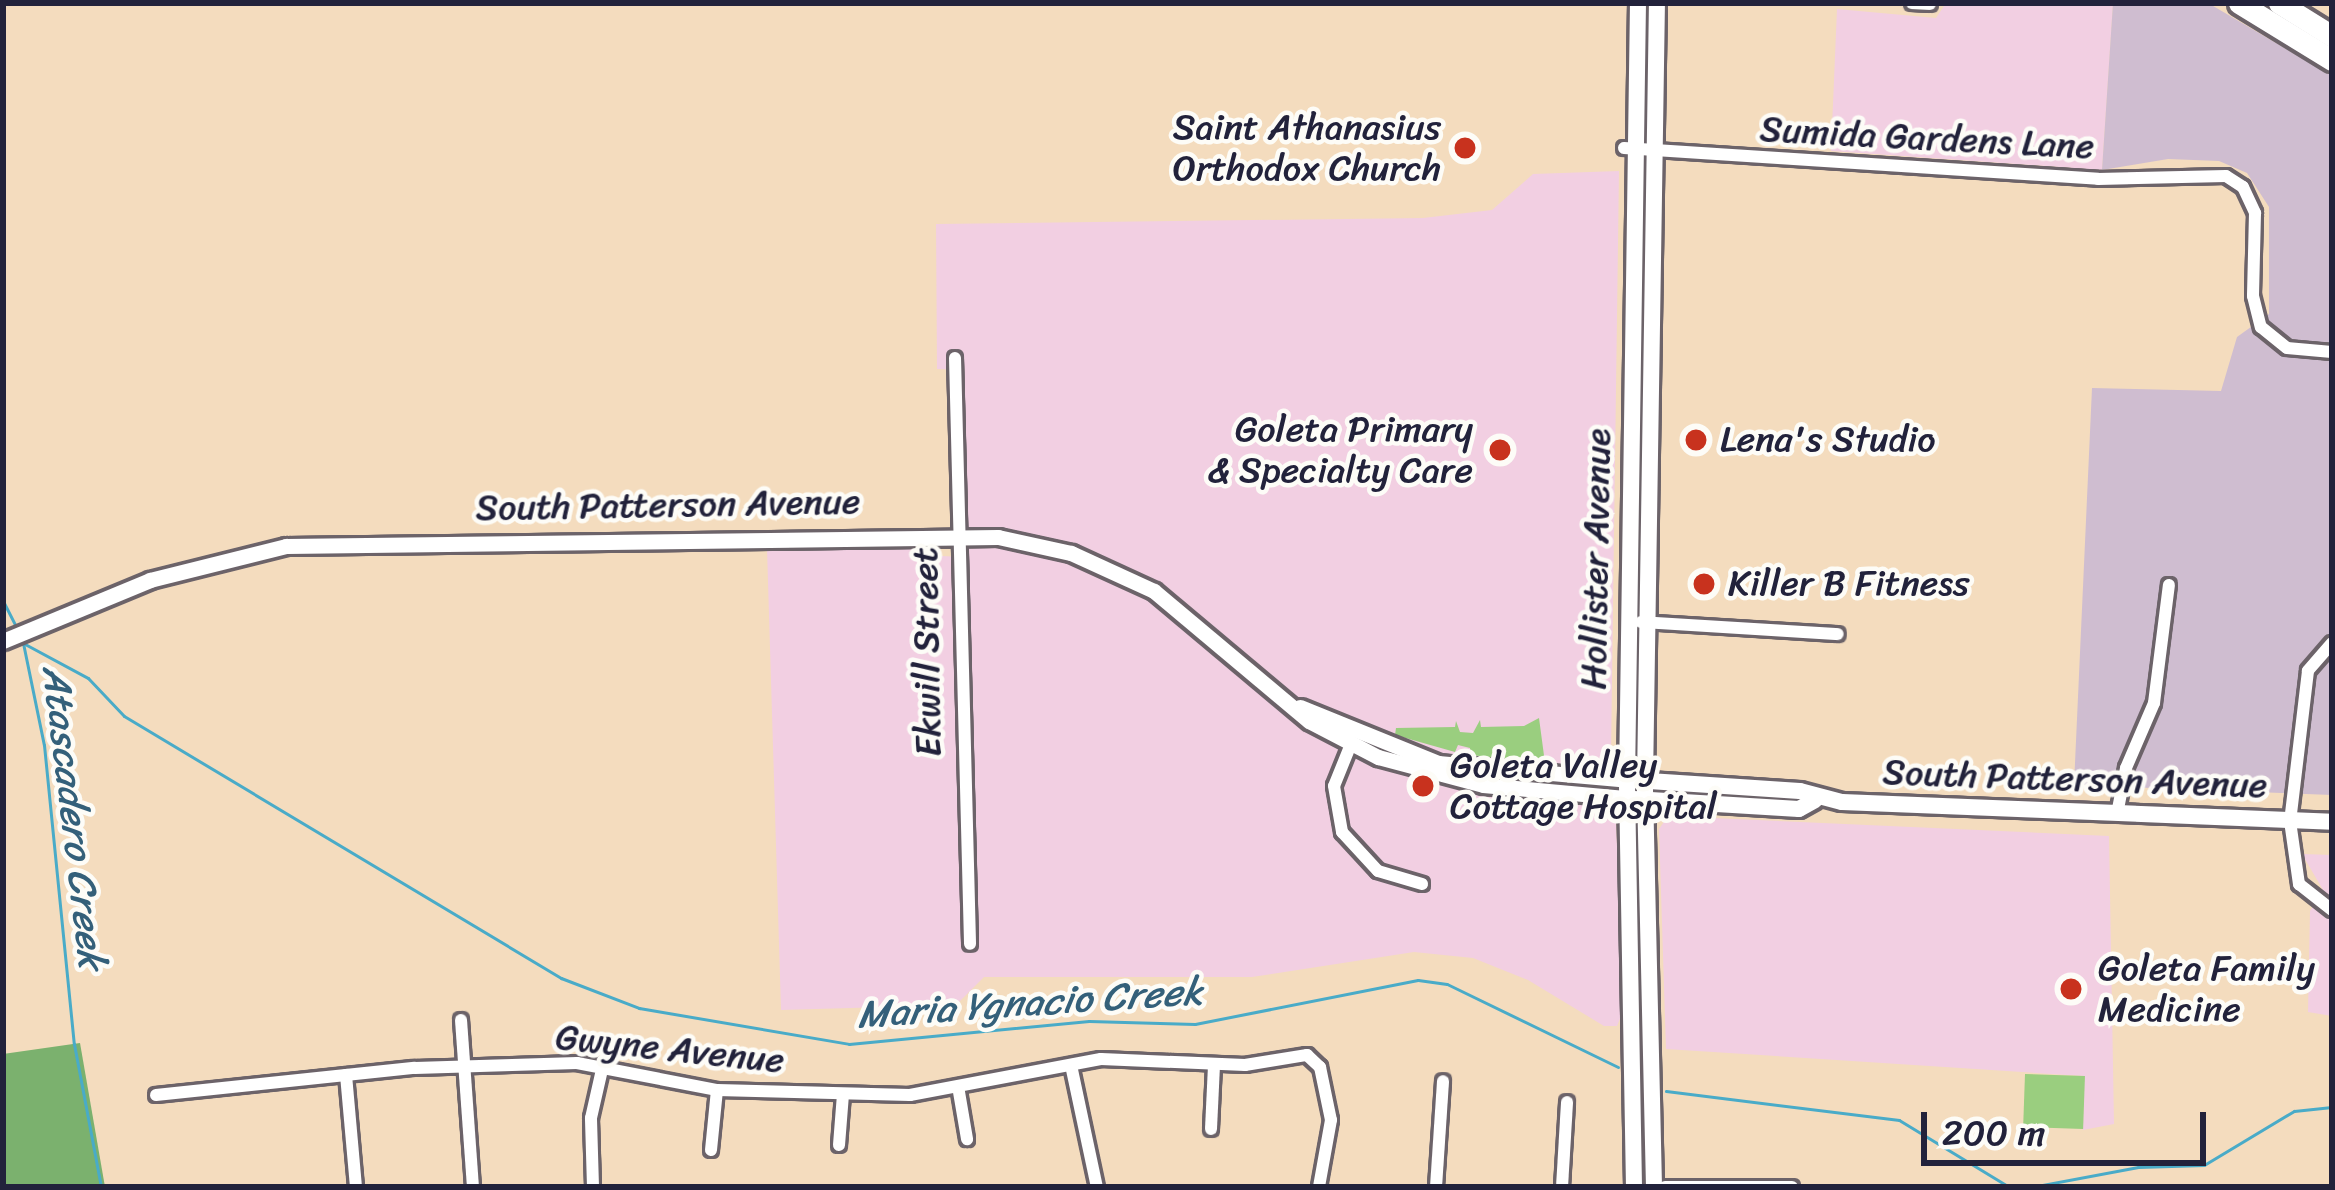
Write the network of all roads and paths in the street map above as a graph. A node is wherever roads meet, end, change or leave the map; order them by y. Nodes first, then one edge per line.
1 (1638, 3) edge
2 (1657, 3) edge
3 (1912, 3) edge
4 (2239, 3) edge
5 (2279, 3) edge
6 (1930, 4) edge
7 (2332, 36) edge
8 (2332, 60) edge
9 (1639, 149) junction
10 (2332, 352) edge
11 (956, 358) dead end
12 (954, 534) junction
13 (2169, 585) dead end
14 (1637, 622) junction
15 (1838, 634) dead end
16 (3, 641) edge
17 (2332, 643) edge
18 (1300, 707) junction
19 (1351, 744) junction
20 (1636, 790) junction
21 (2117, 814) junction
22 (2290, 821) junction
23 (2332, 822) edge
24 (1422, 884) dead end
25 (2332, 910) edge
26 (970, 944) dead end
27 (460, 1019) dead end
28 (603, 1065) junction
29 (1071, 1065) junction
30 (1214, 1065) junction
31 (466, 1072) junction
32 (346, 1075) junction
33 (1443, 1081) dead end
34 (717, 1090) junction
35 (959, 1092) junction
36 (842, 1094) junction
37 (156, 1095) dead end
38 (1567, 1102) dead end
39 (1211, 1129) dead end
40 (968, 1139) dead end
41 (839, 1145) dead end
42 (711, 1150) dead end
43 (356, 1187) edge
44 (472, 1187) edge
45 (593, 1187) edge
46 (1097, 1187) edge
47 (1319, 1187) edge
48 (1436, 1187) edge
49 (1562, 1187) edge
50 (1634, 1187) edge
51 (1654, 1187) edge
52 (1665, 1187) edge
53 (1792, 1187) edge

1 - 9 main road, Hollister Avenue
2 - 9 main road, Hollister Avenue
3 - 6 street
4 - 8 highway
5 - 7 highway
9 - 10 street, Sumida Gardens Lane
9 - 14 main road, Hollister Avenue
11 - 12 street, Ekwill Street
12 - 16 street, South Patterson Avenue
12 - 18 street, South Patterson Avenue
12 - 26 street, Ekwill Street
13 - 21 street
14 - 15 street
14 - 20 main road, Hollister Avenue
17 - 22 street
18 - 19 street, South Patterson Avenue
18 - 20 street, South Patterson Avenue
19 - 20 street, South Patterson Avenue
19 - 24 street
20 - 21 main road, South Patterson Avenue
20 - 50 main road, Hollister Avenue
20 - 51 main road, Hollister Avenue
21 - 22 main road, South Patterson Avenue
22 - 23 main road, South Patterson Avenue
22 - 25 street
27 - 31 street
28 - 31 street, Gwyne Avenue
28 - 34 street, Gwyne Avenue
28 - 45 street
29 - 30 street, Gwyne Avenue
29 - 35 street, Gwyne Avenue
29 - 46 street
30 - 39 street
30 - 47 street, Gwyne Avenue
31 - 32 street, Gwyne Avenue
31 - 44 street
32 - 37 street, Gwyne Avenue
32 - 43 street
33 - 48 street
34 - 36 street, Gwyne Avenue
34 - 42 street
35 - 36 street, Gwyne Avenue
35 - 40 street
36 - 41 street
38 - 49 street
52 - 53 street

